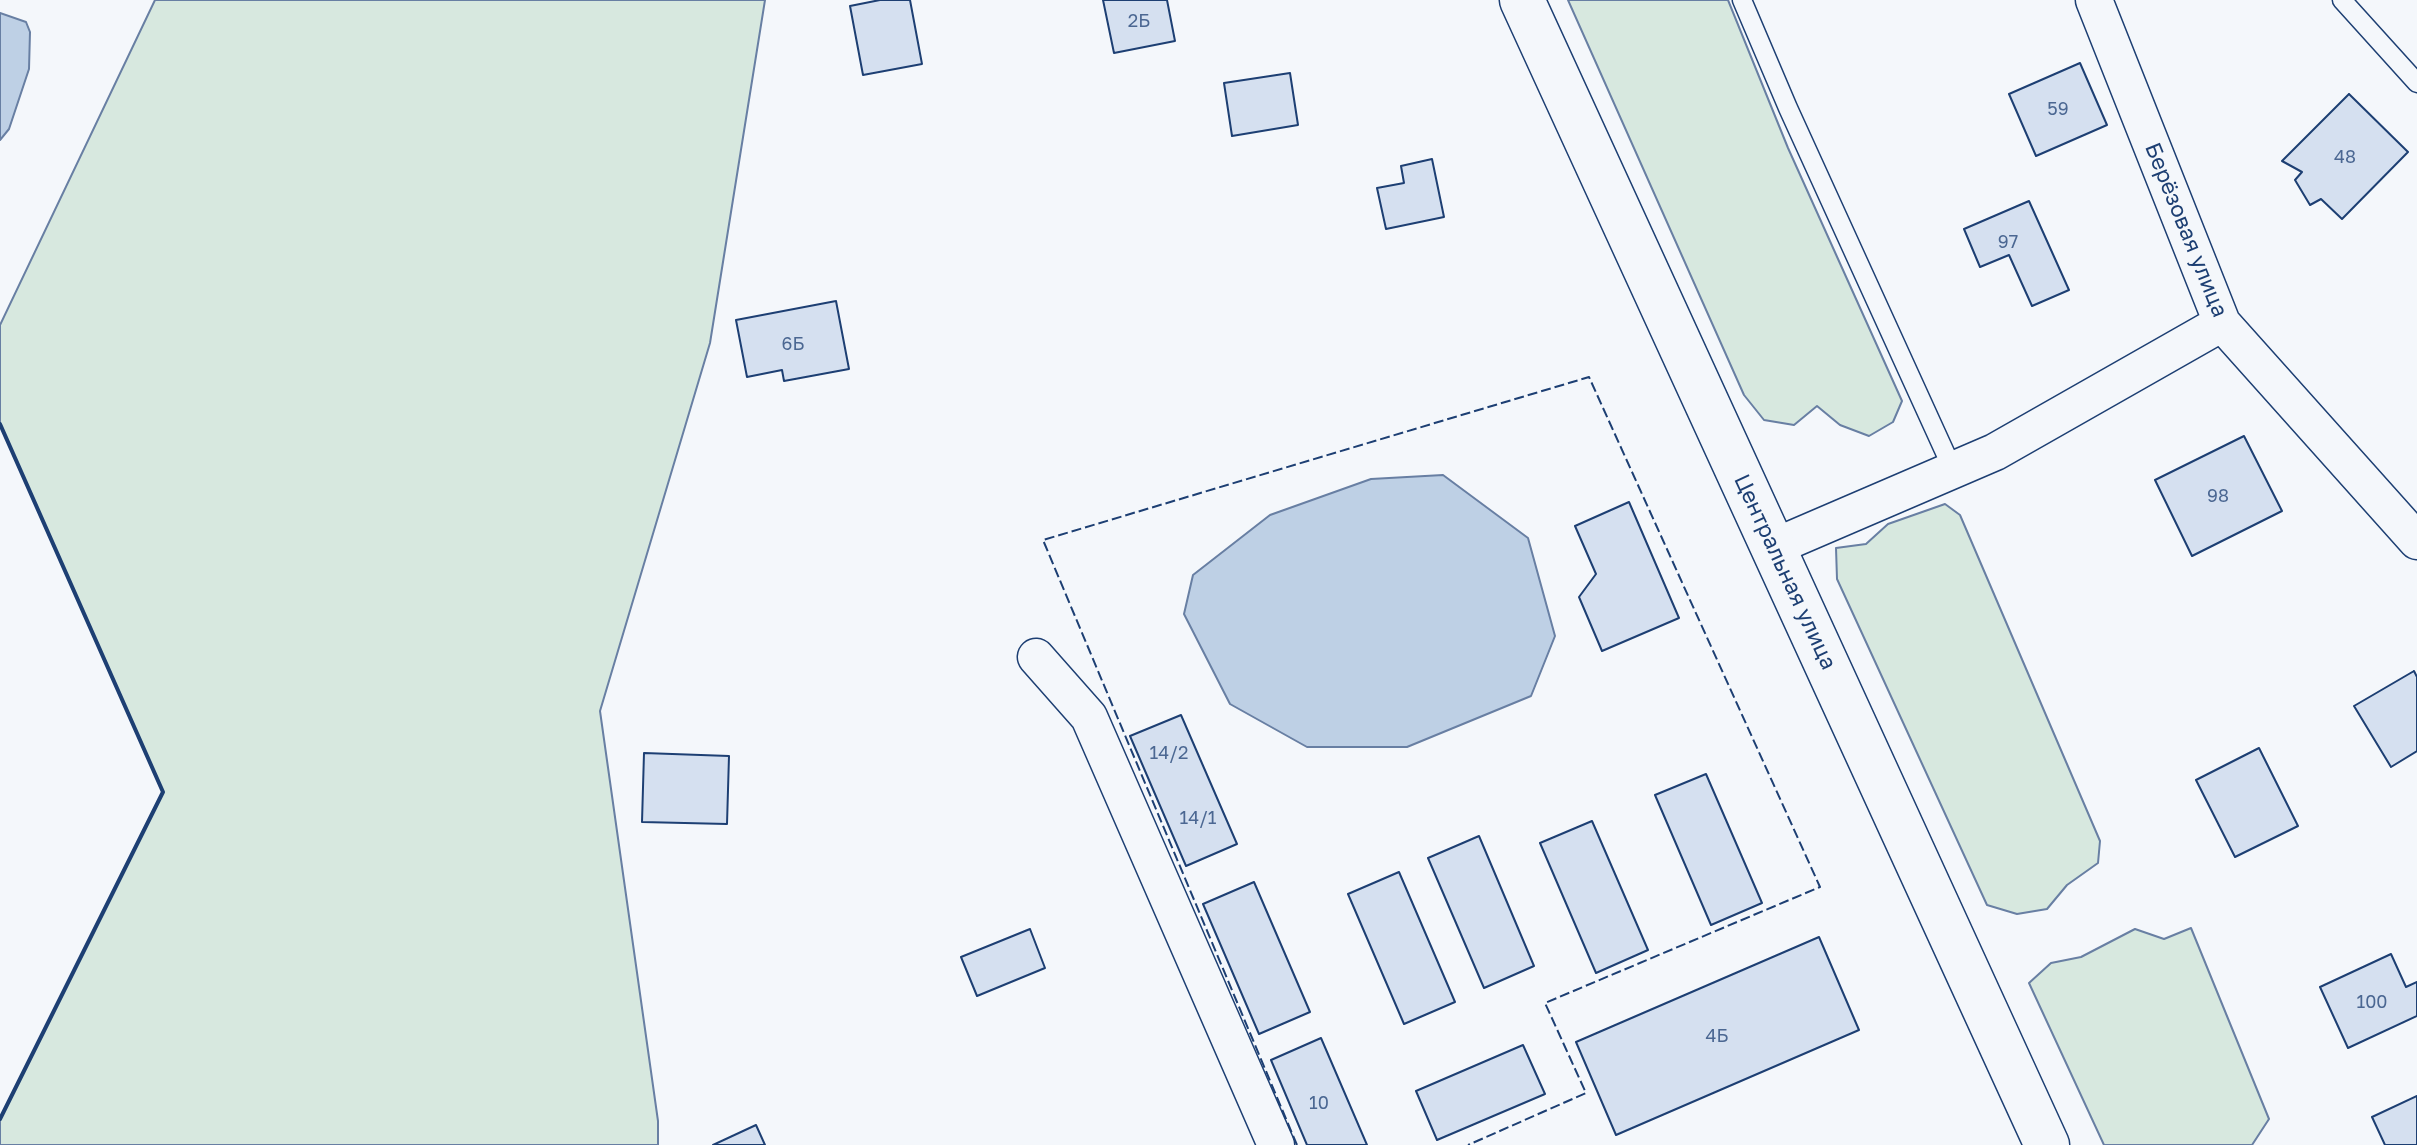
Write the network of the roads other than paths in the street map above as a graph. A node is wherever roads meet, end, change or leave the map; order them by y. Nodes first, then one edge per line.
1 (1522, 0) edge
2 (1742, 0) edge
3 (2094, 0) edge
4 (2342, 0) edge
5 (2417, 83) edge
6 (2222, 323) junction
7 (1953, 470) junction
8 (2417, 541) edge
9 (1774, 547) junction
10 (1036, 657) dead end
11 (1276, 1145) edge
12 (2047, 1145) edge

1 - 9 main road, Центральная улица
2 - 7 lane
3 - 6 street, Берёзовая улица
4 - 5 lane
6 - 7 street
6 - 8 street, Берёзовая улица
7 - 9 street
9 - 12 main road, Центральная улица
10 - 11 street

